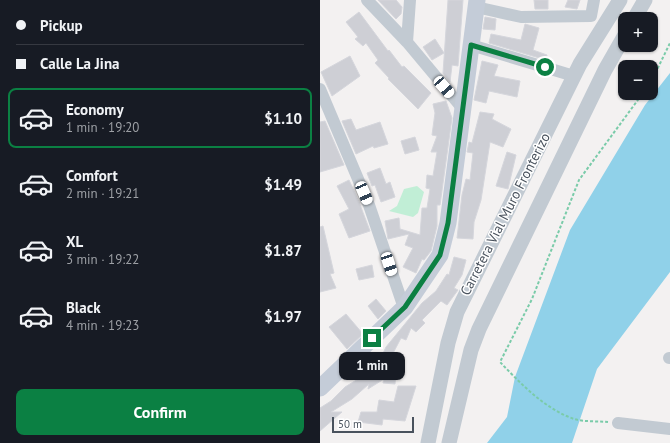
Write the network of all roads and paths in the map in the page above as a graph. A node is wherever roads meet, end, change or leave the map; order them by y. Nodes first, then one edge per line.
1 (367, 0) edge
2 (410, 0) edge
3 (594, 0) edge
4 (620, 0) edge
5 (645, 0) edge
6 (476, 4) edge
7 (638, 12) edge
8 (407, 42) junction
9 (670, 43) edge
10 (471, 45) junction
11 (618, 48) edge
12 (658, 68) edge
13 (574, 76) junction
14 (320, 89) edge
15 (638, 100) edge
16 (463, 109) junction
17 (404, 308) junction
18 (320, 388) edge
19 (618, 423) joint
20 (670, 429) edge
21 (428, 443) edge
22 (450, 443) edge

1 - 8 street
2 - 8 street
3 - 6 street
4 - 13 street, Carretera Vial Muro Fronterizo
5 - 7 street
6 - 10 main road
8 - 16 street
9 - 12 path
10 - 13 street
10 - 16 main road
11 - 22 street, Carretera Vial Muro Fronterizo
13 - 21 street, Carretera Vial Muro Fronterizo
14 - 17 street
15 - 19 path
16 - 17 main road
17 - 18 main road
19 - 20 street

